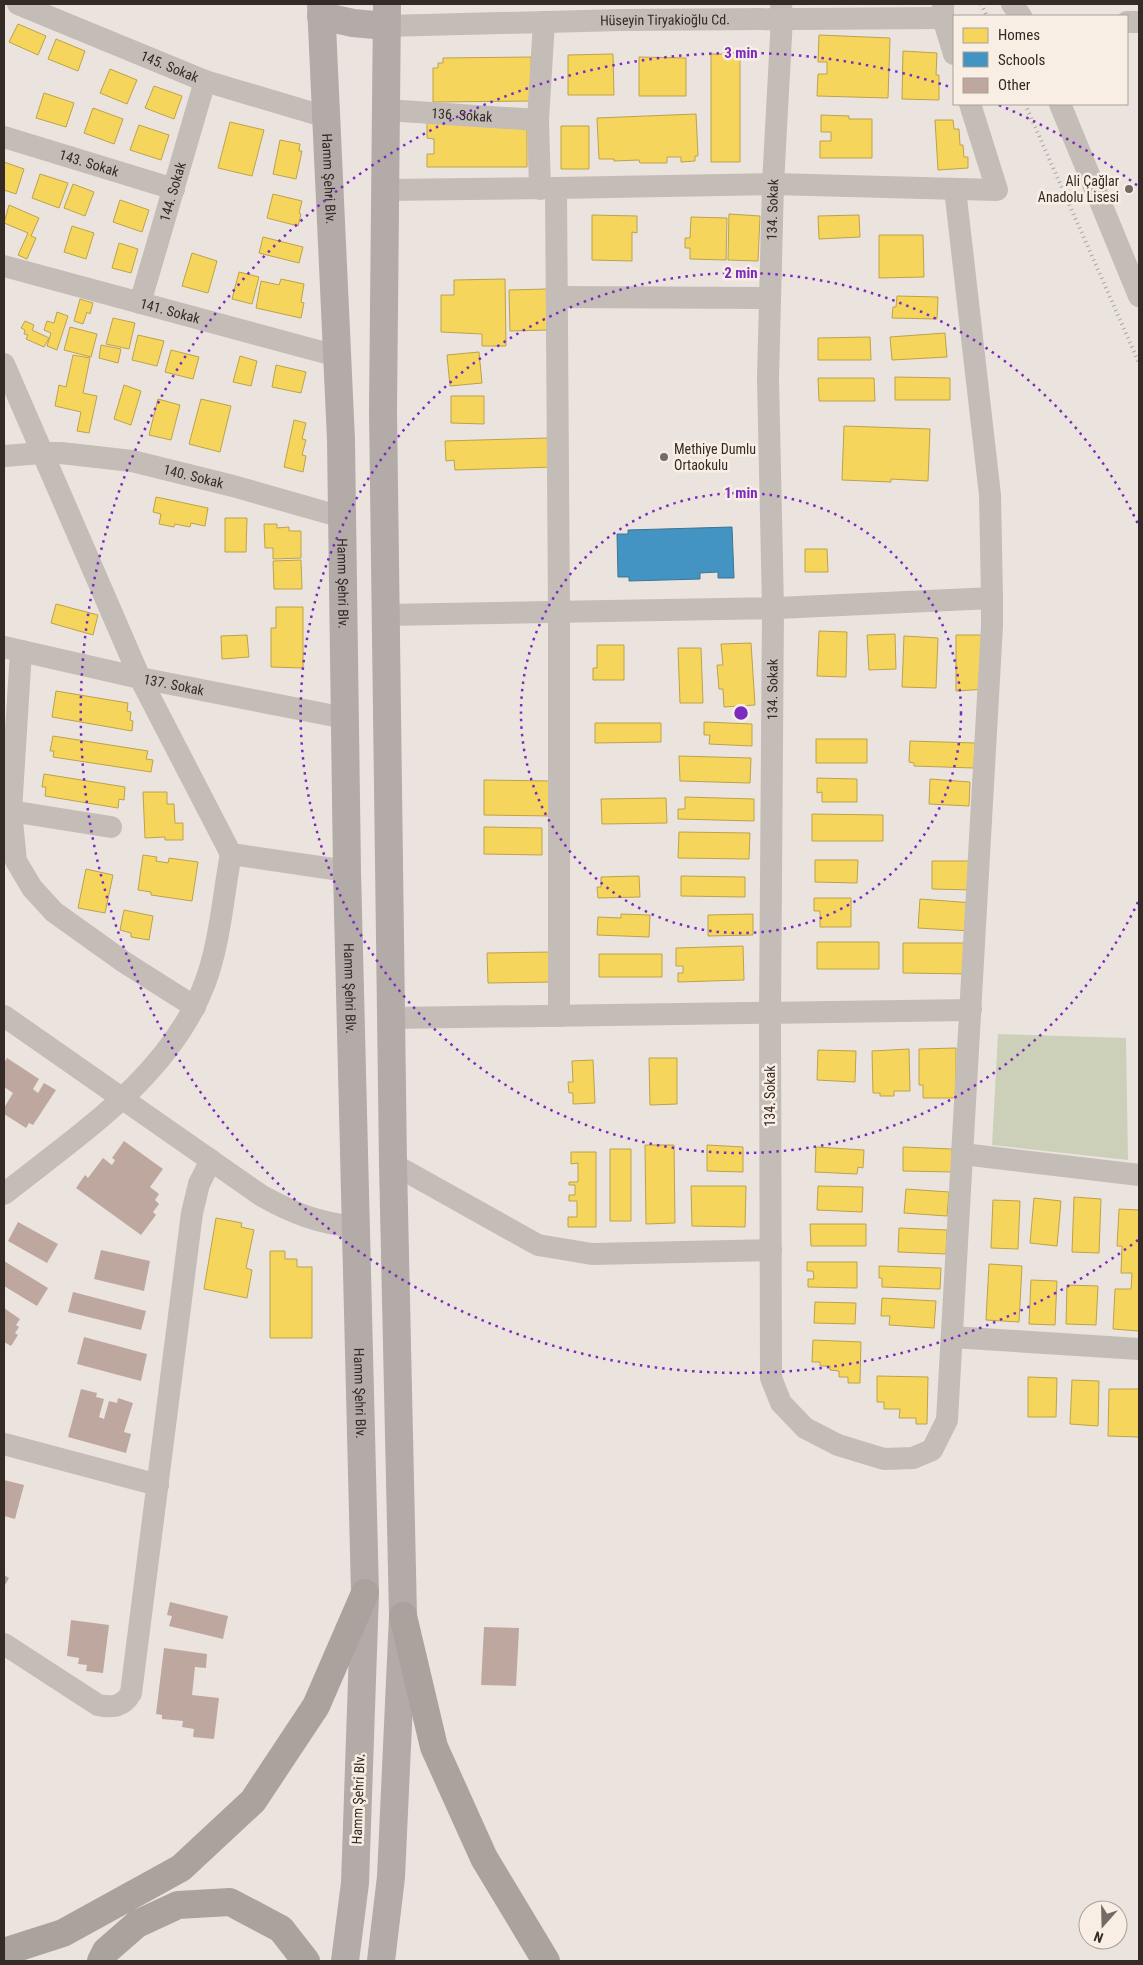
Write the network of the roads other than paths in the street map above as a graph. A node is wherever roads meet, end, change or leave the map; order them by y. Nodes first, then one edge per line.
1 (18, 4) edge
2 (1012, 4) edge
3 (321, 10) edge
4 (781, 11) edge
5 (943, 11) edge
6 (622, 12) edge
7 (387, 15) edge
8 (1020, 15) edge
9 (544, 22) junction
10 (953, 50) edge
11 (205, 81) junction
12 (970, 105) edge
13 (1060, 105) edge
14 (386, 110) junction
15 (326, 117) junction
16 (538, 120) junction
17 (4, 137) edge
18 (773, 184) junction
19 (548, 188) junction
20 (174, 189) junction
21 (955, 189) junction
22 (385, 190) junction
23 (4, 266) edge
24 (1139, 296) edge
25 (557, 297) junction
26 (770, 298) junction
27 (140, 302) junction
28 (337, 356) junction
29 (4, 364) edge
30 (42, 452) junction
31 (4, 456) edge
32 (342, 517) junction
33 (992, 598) junction
34 (773, 608) junction
35 (559, 613) junction
36 (386, 615) junction
37 (12, 649) edge
38 (140, 678) junction
39 (345, 718) junction
40 (7, 810) edge
41 (111, 827) dead end
42 (231, 854) junction
43 (347, 871) junction
44 (195, 1007) junction
45 (971, 1010) junction
46 (770, 1013) junction
47 (4, 1016) edge
48 (558, 1016) junction
49 (391, 1018) junction
50 (122, 1099) junction
51 (963, 1154) junction
52 (211, 1160) junction
53 (393, 1164) junction
54 (1139, 1176) edge
55 (4, 1194) edge
56 (356, 1227) junction
57 (771, 1250) junction
58 (952, 1337) junction
59 (1139, 1349) edge
60 (4, 1444) edge
61 (158, 1485) junction
62 (365, 1593) junction
63 (403, 1616) junction
64 (4, 1644) edge
65 (4, 1952) edge
66 (101, 1961) edge
67 (306, 1961) edge
68 (345, 1961) edge
69 (381, 1961) edge
70 (546, 1961) edge

1 - 11 street, 145. Sokak
2 - 8 street
3 - 7 main road, Hamm Şehri Blv.
3 - 15 main road, Hamm Şehri Blv.
4 - 5 street, Hüseyin Tiryakioğlu Cd.
4 - 6 street, Hüseyin Tiryakioğlu Cd.
4 - 18 street, 134. Sokak
5 - 10 street
6 - 9 street, Hüseyin Tiryakioğlu Cd.
7 - 9 street, Hüseyin Tiryakioğlu Cd.
7 - 14 main road
9 - 16 street
11 - 15 street, 145. Sokak
11 - 20 street, 144. Sokak
12 - 21 street
13 - 24 street
14 - 16 street, 136. Sokak
14 - 22 main road
15 - 28 main road, Hamm Şehri Blv.
16 - 19 street
17 - 20 street, 143. Sokak
18 - 19 street
18 - 21 street
18 - 26 street, 134. Sokak
19 - 22 street
19 - 25 street
20 - 27 street, 144. Sokak
21 - 33 street, 134. Sokak
22 - 36 main road
23 - 27 street, 141. Sokak
25 - 26 street
25 - 35 street
26 - 34 street, 134. Sokak
27 - 28 street, 141. Sokak
28 - 32 main road, Hamm Şehri Blv.
29 - 30 street
30 - 31 street, 140. Sokak
30 - 32 street, 140. Sokak
30 - 38 street
32 - 39 main road, Hamm Şehri Blv.
33 - 34 street
33 - 45 street, 134. Sokak
34 - 35 street
34 - 46 street, 134. Sokak
35 - 36 street
35 - 48 street
36 - 49 main road
37 - 38 street, 137. Sokak
37 - 40 street
38 - 39 street, 137. Sokak
38 - 42 street
39 - 43 main road, Hamm Şehri Blv.
40 - 41 street
40 - 44 street
42 - 43 street
42 - 44 street
43 - 56 main road, Hamm Şehri Blv.
44 - 50 street
45 - 46 street
45 - 51 street, 134. Sokak
46 - 48 street
46 - 57 street, 134. Sokak
47 - 50 street
48 - 49 street
49 - 53 main road
50 - 52 street
50 - 55 street
51 - 54 street
51 - 58 street, 134. Sokak
52 - 56 street
52 - 61 street
53 - 57 street
53 - 63 main road
56 - 62 main road, Hamm Şehri Blv.
57 - 58 street, 134. Sokak
58 - 59 street
60 - 61 street
61 - 64 street
62 - 65 highway
62 - 68 main road, Hamm Şehri Blv.
63 - 69 main road
63 - 70 highway
66 - 67 highway

